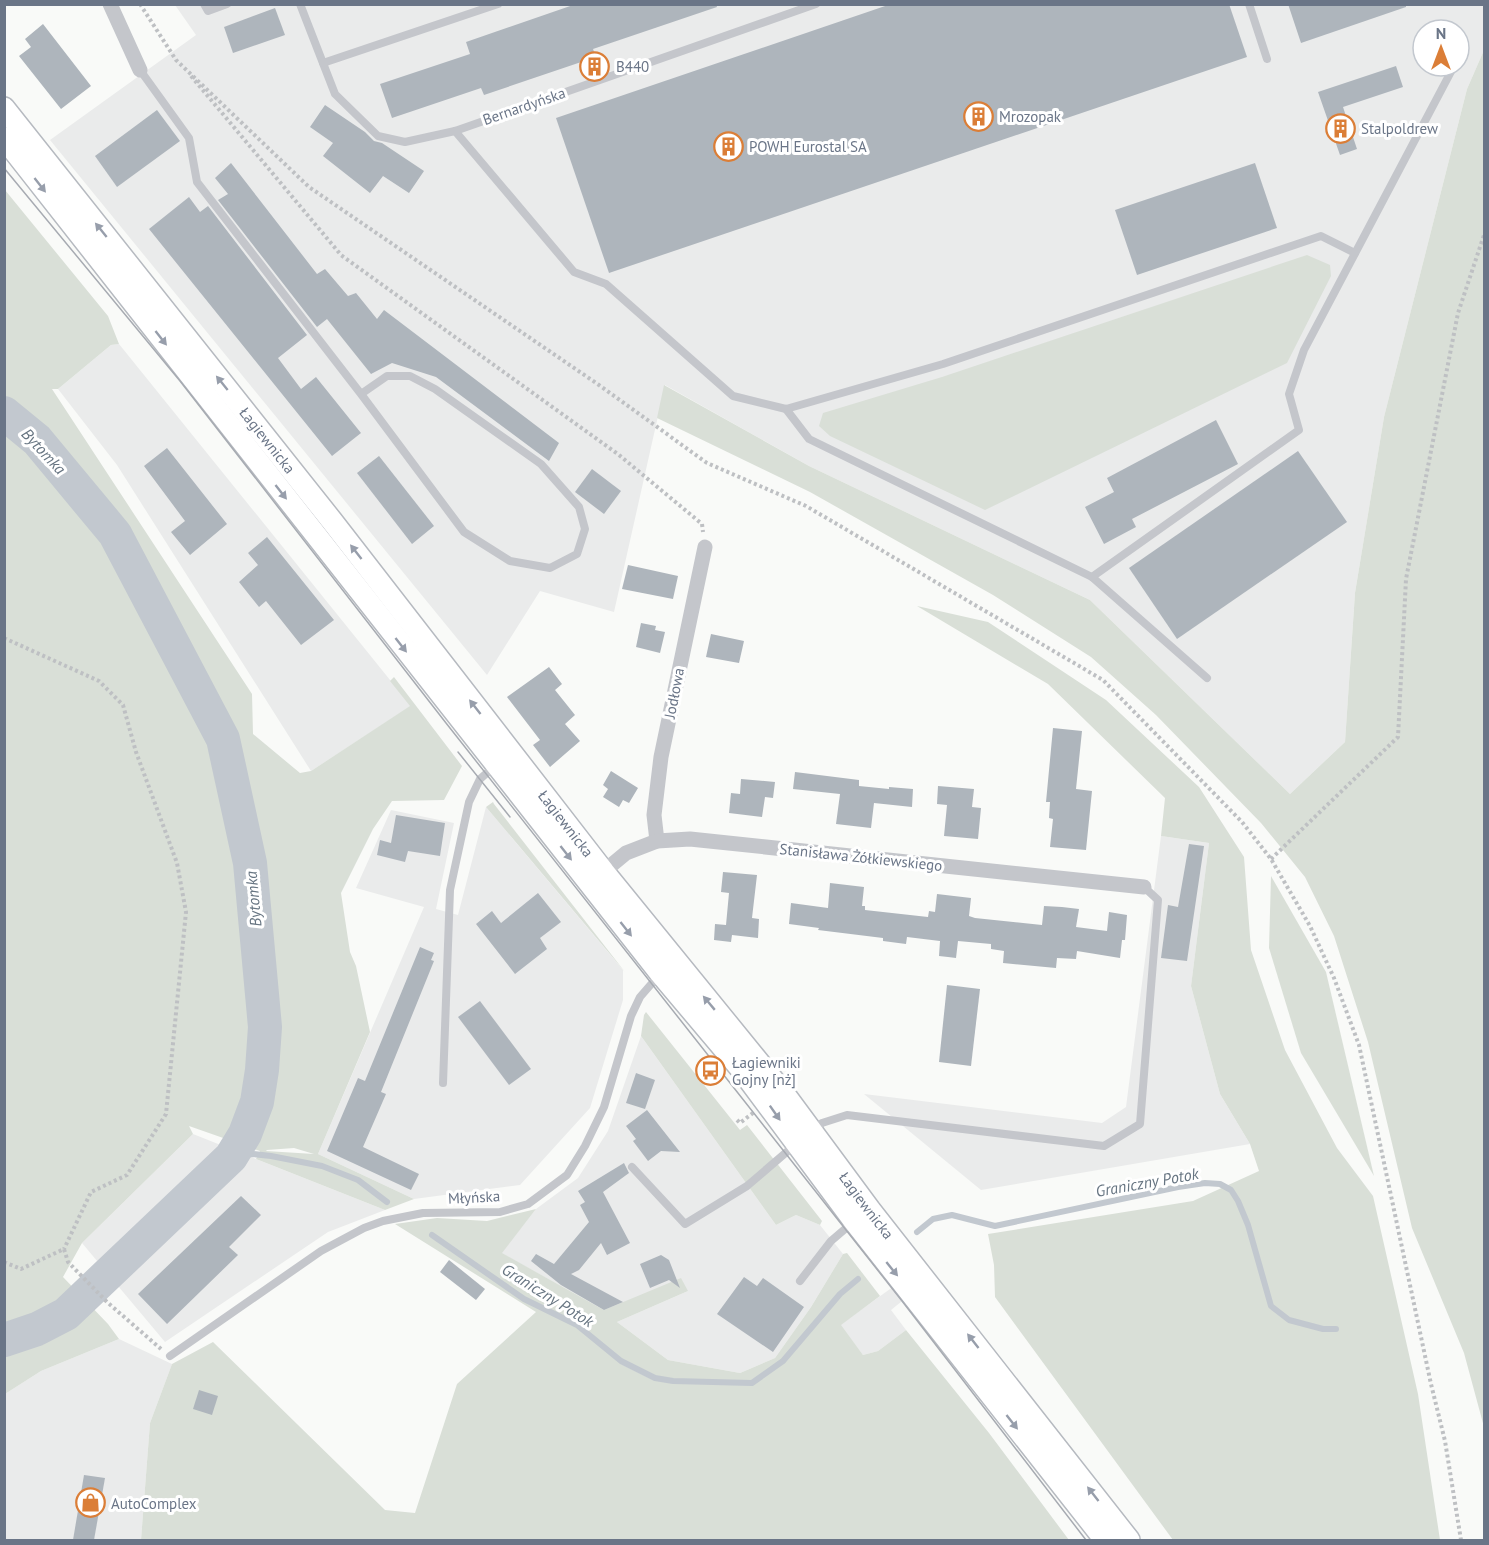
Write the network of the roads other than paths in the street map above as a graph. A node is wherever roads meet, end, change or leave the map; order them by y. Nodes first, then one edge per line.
1 (110, 4) edge
2 (204, 4) edge
3 (227, 4) edge
4 (300, 4) edge
5 (498, 4) edge
6 (816, 4) edge
7 (1249, 4) edge
8 (1267, 59) dead end
9 (323, 63) junction
10 (140, 70) joint
11 (1448, 78) edge
12 (4, 108) edge
13 (455, 131) junction
14 (4, 138) edge
15 (1355, 253) junction
16 (361, 394) junction
17 (786, 409) junction
18 (705, 547) road end
19 (1092, 577) junction
20 (1207, 678) dead end
21 (503, 759) junction
22 (657, 841) junction
23 (597, 877) junction
24 (1144, 887) joint
25 (668, 967) junction
26 (443, 1083) dead end
27 (804, 1138) junction
28 (632, 1167) dead end
29 (862, 1215) junction
30 (800, 1281) dead end
31 (170, 1356) road end
32 (1105, 1540) edge
33 (1130, 1540) edge

1 - 10 street
2 - 3 lane
4 - 9 lane, Bernardyńska
5 - 9 lane
6 - 13 lane, Bernardyńska
7 - 8 lane
9 - 13 lane, Bernardyńska
10 - 16 lane
11 - 15 lane
21 -> 12 main road, Łagiewnicka
13 - 17 lane
14 -> 21 main road, Łagiewnicka
15 - 17 lane
15 - 19 lane
16 - 16 lane
17 - 19 lane
18 - 22 street, Jodłowa
19 - 20 lane
21 - 23 main road, Łagiewnicka
21 - 26 lane
22 - 23 street, Stanisława Żółkiewskiego
22 - 24 street, Stanisława Żółkiewskiego
23 - 25 main road, Łagiewnicka
24 - 27 lane
25 - 27 main road, Łagiewnicka
25 - 31 lane, Młyńska
27 - 28 lane
27 - 29 main road, Łagiewnicka
29 - 30 lane
29 -> 32 main road, Łagiewnicka
33 -> 29 main road, Łagiewnicka

